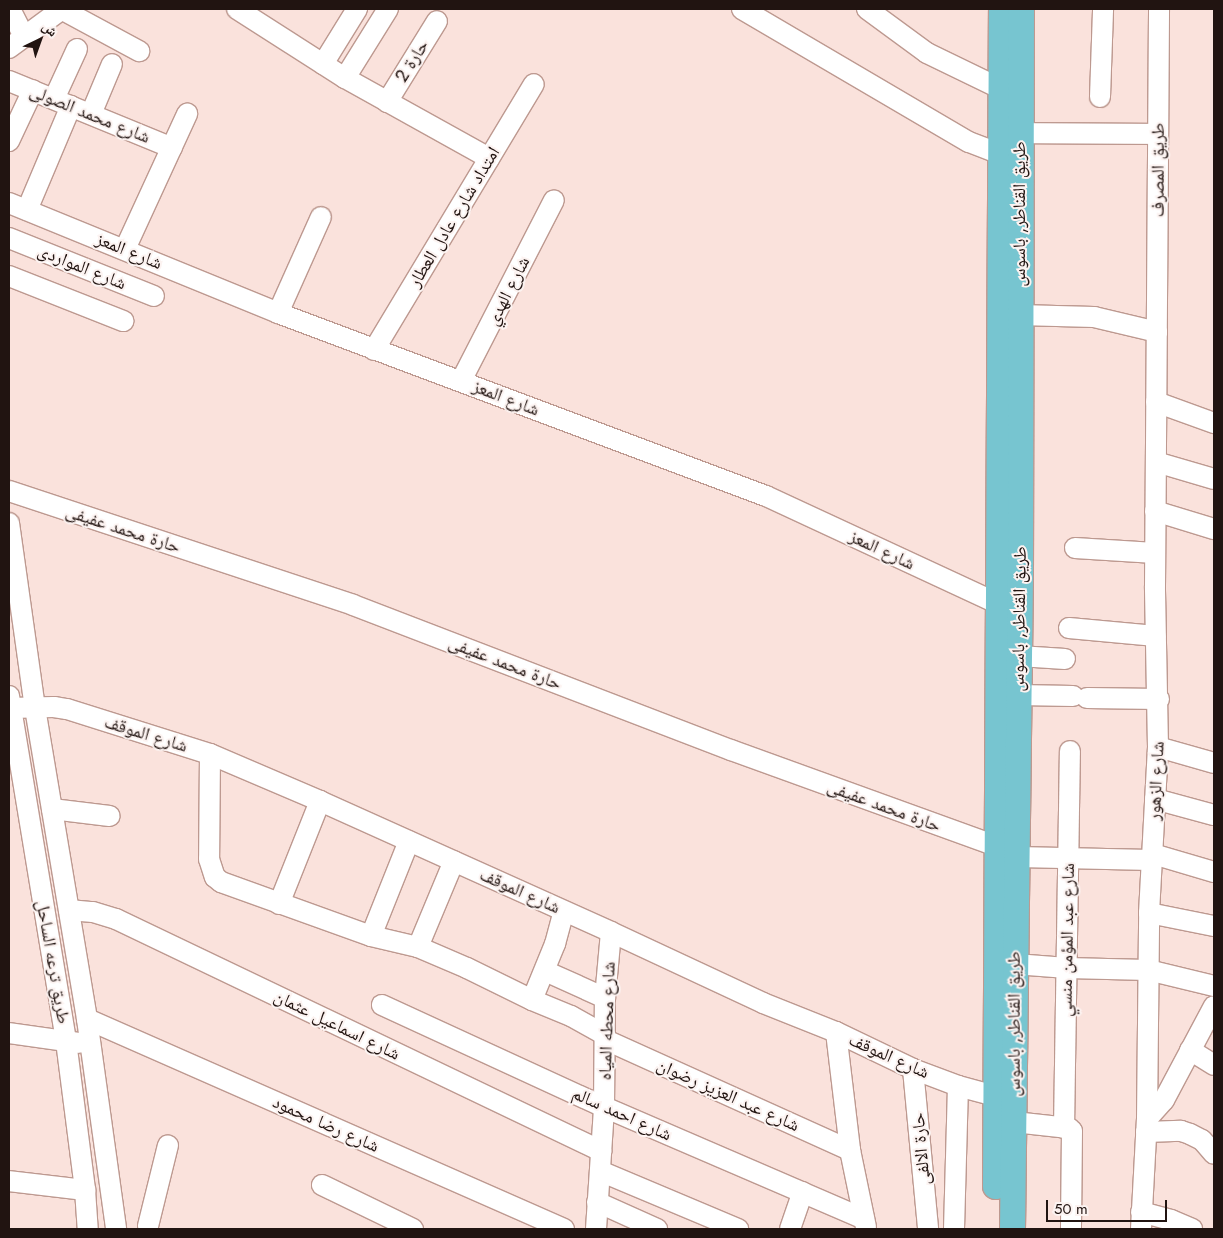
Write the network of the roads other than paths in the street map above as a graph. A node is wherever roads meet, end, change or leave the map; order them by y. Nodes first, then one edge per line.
1 (10, 9) edge
2 (61, 9) edge
3 (237, 9) edge
4 (357, 9) edge
5 (388, 9) edge
6 (742, 9) edge
7 (867, 9) edge
8 (1001, 9) edge
9 (1021, 9) edge
10 (1103, 9) edge
11 (1159, 9) edge
12 (437, 21) dead end
13 (16, 42) edge
14 (77, 49) dead end
15 (139, 52) dead end
16 (112, 64) dead end
17 (323, 64) junction
18 (345, 78) junction
19 (9, 81) edge
20 (534, 84) dead end
21 (1001, 89) junction
22 (33, 90) junction
23 (1100, 97) dead end
24 (387, 102) junction
25 (63, 103) junction
26 (91, 114) junction
27 (187, 114) dead end
28 (1158, 134) junction
29 (1007, 140) junction
30 (9, 141) edge
31 (172, 148) junction
32 (489, 158) junction
33 (554, 200) dead end
34 (18, 207) edge
35 (321, 217) dead end
36 (9, 238) edge
37 (125, 249) junction
38 (9, 276) edge
39 (154, 296) dead end
40 (278, 313) junction
41 (1019, 315) junction
42 (123, 321) dead end
43 (1157, 332) junction
44 (374, 350) junction
45 (461, 381) junction
46 (1156, 402) junction
47 (1214, 423) edge
48 (1156, 462) junction
49 (1214, 479) edge
50 (9, 491) edge
51 (1155, 511) junction
52 (9, 523) edge
53 (1214, 529) edge
54 (1075, 548) dead end
55 (1155, 553) junction
56 (999, 604) junction
57 (1069, 628) dead end
58 (1156, 636) junction
59 (1019, 656) junction
60 (1065, 659) dead end
61 (1018, 695) junction
62 (1158, 699) junction
63 (9, 704) edge
64 (35, 708) junction
65 (1158, 747) junction
66 (1070, 751) dead end
67 (210, 754) junction
68 (1214, 763) edge
69 (1155, 798) junction
70 (320, 801) junction
71 (52, 809) junction
72 (1214, 815) edge
73 (110, 816) dead end
74 (409, 841) junction
75 (1006, 852) junction
76 (1068, 857) junction
77 (1152, 857) junction
78 (454, 861) junction
79 (1214, 872) edge
80 (279, 904) junction
81 (69, 910) junction
82 (564, 911) junction
83 (1149, 913) junction
84 (1214, 926) edge
85 (612, 932) junction
86 (370, 936) junction
87 (418, 947) junction
88 (1014, 964) junction
89 (1066, 968) junction
90 (1148, 970) junction
91 (545, 971) junction
92 (1214, 986) edge
93 (605, 998) junction
94 (532, 1000) junction
95 (382, 1005) dead end
96 (1214, 1006) edge
97 (88, 1019) junction
98 (836, 1032) junction
99 (9, 1033) edge
100 (606, 1037) junction
101 (66, 1041) junction
102 (91, 1044) junction
103 (1190, 1050) junction
104 (1214, 1065) edge
105 (914, 1068) junction
106 (958, 1086) junction
107 (996, 1096) junction
108 (604, 1107) junction
109 (1014, 1122) junction
110 (1146, 1125) junction
111 (1064, 1128) junction
112 (168, 1145) dead end
113 (850, 1150) junction
114 (602, 1151) junction
115 (1214, 1154) edge
116 (600, 1172) junction
117 (9, 1181) edge
118 (322, 1185) dead end
119 (85, 1190) junction
120 (803, 1192) junction
121 (597, 1202) junction
122 (1141, 1221) edge
123 (115, 1223) edge
124 (866, 1224) edge
125 (153, 1228) edge
126 (88, 1229) edge
127 (413, 1229) edge
128 (564, 1229) edge
129 (596, 1229) edge
130 (657, 1229) edge
131 (738, 1229) edge
132 (790, 1229) edge
133 (928, 1229) edge
134 (954, 1229) edge
135 (994, 1229) edge
136 (1012, 1229) edge
137 (1070, 1229) edge
138 (1192, 1229) edge

1 - 13 street
2 - 13 street
2 - 15 street
3 - 17 street
4 - 17 street
5 - 18 street
6 - 29 street
7 - 21 street
8 - 21 main road, طريق القناطر, باسوس
9 - 29 main road, طريق القناطر, باسوس
10 - 23 street
11 - 28 street, طريق المصرف
12 - 24 street, حارة 2
14 - 25 street
16 - 26 street
17 - 18 street
18 - 24 street
19 - 22 street, شارع محمد الصولى
20 - 32 street, امتداد شارع عادل العطار
21 - 29 main road, طريق القناطر, باسوس
22 - 25 street, شارع محمد الصولى
22 - 30 street
24 - 32 street
25 - 26 street, شارع محمد الصولى
25 - 34 street
26 - 31 street, شارع محمد الصولى
27 - 31 street
28 - 29 street
28 - 43 street, طريق المصرف
29 - 41 main road, طريق القناطر, باسوس
29 - 56 main road, طريق القناطر, باسوس
31 - 37 street
32 - 44 street, امتداد شارع عادل العطار
33 - 45 street, شارع الهدي
34 - 37 street, شارع المعز
35 - 40 street
36 - 39 street, شارع المواردى
37 - 40 street, شارع المعز
38 - 42 street
40 - 44 street, شارع المعز
41 - 43 street
41 - 59 main road, طريق القناطر, باسوس
43 - 46 street, شارع الزهور
44 - 45 street, شارع المعز
45 - 56 street, شارع المعز
46 - 47 street
46 - 48 street, شارع الزهور
48 - 49 street
48 - 51 street, شارع الزهور
50 - 75 street, حارة محمد عفيفى
51 - 53 street
51 - 55 street, شارع الزهور
52 - 64 street, طريق ترعه الساحل
54 - 55 street
55 - 58 street, شارع الزهور
56 - 75 main road, طريق القناطر, باسوس
57 - 58 street
58 - 62 street, شارع الزهور
59 - 60 street
59 - 61 main road, طريق القناطر, باسوس
61 - 62 street
61 - 75 main road, طريق القناطر, باسوس
62 - 65 street, شارع الزهور
63 - 64 street, شارع الموقف
63 - 101 street, طريق ترعه الساحل
64 - 67 street, شارع الموقف
64 - 71 street, طريق ترعه الساحل
65 - 68 street
65 - 69 street, شارع الزهور
66 - 76 street, شارع عبد المؤمن منسي
67 - 70 street, شارع الموقف
67 - 80 street, شارع عبد العزيز رضوان
69 - 72 street
69 - 77 street, شارع الزهور
70 - 74 street, شارع الموقف
70 - 80 street
71 - 73 street
71 - 81 street, طريق ترعه الساحل
74 - 78 street, شارع الموقف
74 - 86 street
75 - 76 street, حارة محمد عفيفى
75 - 88 main road, طريق القناطر, باسوس
75 - 107 main road, طريق القناطر, باسوس
76 - 77 street, حارة محمد عفيفى
76 - 89 street, شارع عبد المؤمن منسي
77 - 79 street, حارة محمد عفيفى
77 - 83 street, شارع الزهور
78 - 82 street, شارع الموقف
78 - 87 street
80 - 86 street, شارع عبد العزيز رضوان
81 - 97 street, طريق ترعه الساحل
81 - 114 street, شارع اسماعيل عثمان
82 - 85 street, شارع الموقف
82 - 91 street
83 - 84 street
83 - 90 street, شارع الزهور
85 - 93 street, شارع محطه المياه
85 - 98 street, شارع الموقف
86 - 87 street, شارع عبد العزيز رضوان
87 - 94 street, شارع عبد العزيز رضوان
88 - 89 street
88 - 109 main road, طريق القناطر, باسوس
89 - 90 street
89 - 111 street, شارع عبد المؤمن منسي
90 - 92 street
90 - 110 street, شارع الزهور
91 - 93 street
91 - 94 street
93 - 100 street, شارع محطه المياه
94 - 100 street, شارع عبد العزيز رضوان
95 - 108 street, شارع احمد سالم
96 - 103 street
97 - 102 street, طريق ترعه الساحل
97 - 128 street, شارع رضا محمود
98 - 105 street, شارع الموقف
98 - 113 street
99 - 101 street
100 - 108 street, شارع محطه المياه
100 - 113 street, شارع عبد العزيز رضوان
101 - 102 street
101 - 119 street, طريق ترعه الساحل
102 - 123 street, طريق ترعه الساحل
103 - 104 street
103 - 110 street
105 - 106 street, شارع الموقف
105 - 133 street, حارة الالفى
106 - 107 street, شارع الموقف
106 - 134 street
107 - 135 main road, طريق القناطر, باسوس
108 - 114 street, شارع محطه المياه
108 - 120 street, شارع احمد سالم
109 - 111 street
109 - 136 main road, طريق القناطر, باسوس
110 - 115 street
110 - 122 street, شارع الزهور
111 - 137 street
112 - 125 street
113 - 124 street
114 - 116 street, شارع محطه المياه
116 - 121 street, شارع محطه المياه
116 - 131 street
117 - 119 street
118 - 127 street
119 - 126 street, طريق ترعه الساحل
120 - 124 street, شارع احمد سالم
120 - 132 street
121 - 129 street, شارع محطه المياه
121 - 130 street
122 - 138 street
123 - 125 street

